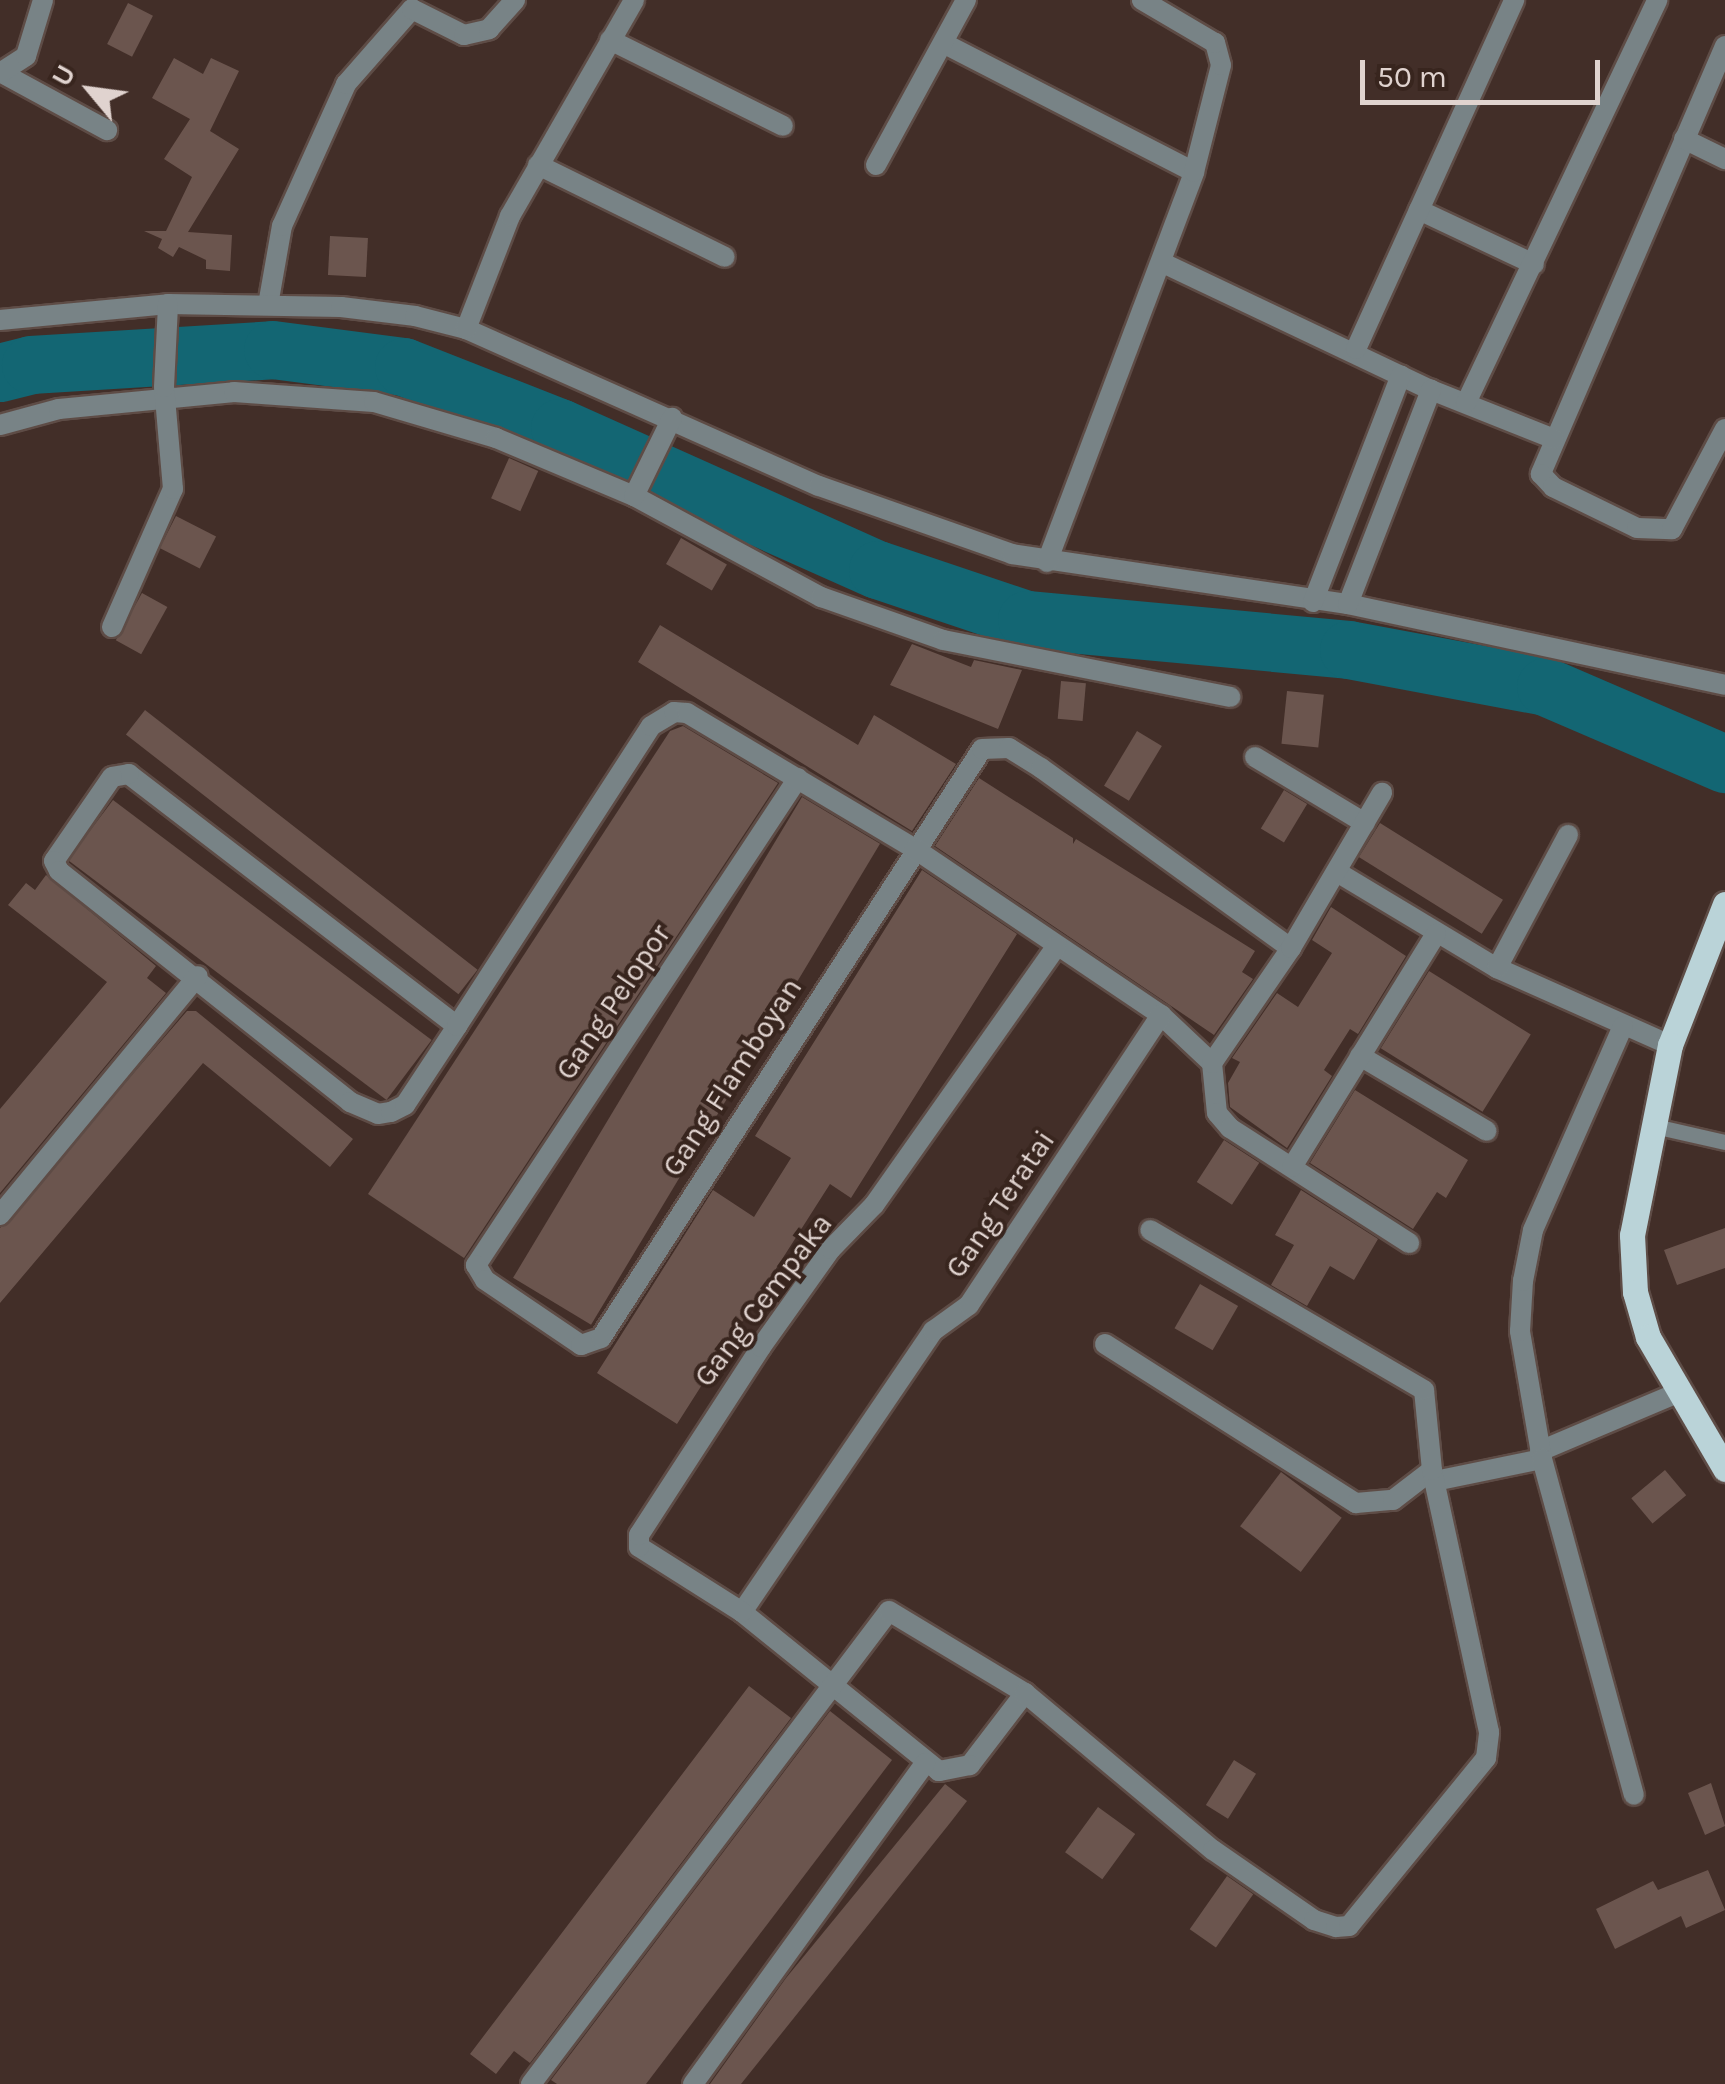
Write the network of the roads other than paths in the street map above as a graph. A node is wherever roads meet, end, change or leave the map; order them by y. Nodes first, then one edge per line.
1 (43, 0) edge
2 (515, 0) edge
3 (634, 0) edge
4 (966, 0) edge
5 (1142, 0) edge
6 (1514, 0) edge
7 (1657, 0) edge
8 (406, 4) edge
9 (610, 40) junction
10 (945, 44) junction
11 (1725, 46) edge
12 (0, 72) edge
13 (783, 126) dead end
14 (106, 130) dead end
15 (1684, 139) junction
16 (1725, 159) edge
17 (538, 165) junction
18 (876, 166) dead end
19 (1194, 172) junction
20 (1419, 210) junction
21 (725, 258) dead end
22 (1161, 262) junction
23 (1534, 264) junction
24 (168, 304) junction
25 (268, 306) junction
26 (0, 320) edge
27 (466, 328) junction
28 (1356, 349) junction
29 (1401, 375) junction
30 (1431, 390) junction
31 (166, 395) junction
32 (1466, 402) junction
33 (672, 418) junction
34 (0, 425) edge
35 (1725, 429) edge
36 (1554, 439) junction
37 (637, 490) junction
38 (1047, 562) junction
39 (1312, 602) junction
40 (1348, 604) junction
41 (112, 627) dead end
42 (1725, 685) edge
43 (1230, 697) dead end
44 (1255, 757) dead end
45 (798, 778) junction
46 (1382, 793) dead end
47 (1365, 822) junction
48 (1568, 835) dead end
49 (915, 850) junction
50 (1337, 872) junction
51 (1725, 904) edge
52 (1436, 934) junction
53 (1056, 947) junction
54 (1291, 948) junction
55 (1497, 968) junction
56 (198, 976) junction
57 (1161, 1016) junction
58 (457, 1026) junction
59 (1623, 1026) junction
60 (1670, 1046) junction
61 (1360, 1056) junction
62 (1212, 1063) junction
63 (1650, 1125) junction
64 (1487, 1131) dead end
65 (1725, 1142) edge
66 (1292, 1167) junction
67 (0, 1215) edge
68 (1150, 1230) dead end
69 (1409, 1243) dead end
70 (601, 1338) joint
71 (1105, 1344) dead end
72 (1678, 1393) junction
73 (1541, 1455) junction
74 (1725, 1469) edge
75 (1434, 1476) junction
76 (742, 1612) junction
77 (833, 1683) junction
78 (1025, 1692) junction
79 (925, 1763) junction
80 (1634, 1794) dead end
81 (531, 2084) edge
82 (693, 2084) edge

1 - 12 street
2 - 8 street
3 - 9 street
4 - 10 street
5 - 19 street
6 - 20 street
7 - 23 street
8 - 25 street
9 - 13 street
9 - 17 street
10 - 18 street
10 - 19 street
11 - 15 street
12 - 14 street
15 - 16 street
15 - 36 street
17 - 21 street
17 - 27 street
19 - 22 street
20 - 23 street
20 - 28 street
22 - 28 street
22 - 38 street
23 - 32 street
24 - 25 street
24 - 26 street
24 - 31 street
25 - 27 street
27 - 33 street
28 - 29 street
29 - 30 street
29 - 39 street
30 - 32 street
30 - 40 street
31 - 34 street
31 - 37 street
31 - 41 street
32 - 36 street
33 - 37 street
33 - 38 street
35 - 36 street
37 - 43 street
38 - 39 street
39 - 40 street
40 - 42 street
44 - 47 street
45 - 49 street
45 - 58 street
45 - 70 street, Gang Pelopor
46 - 47 street
47 - 50 street
48 - 55 street
49 - 53 street
49 - 54 street, Gang Flamboyan
49 - 70 street, Gang Flamboyan
50 - 52 street
50 - 54 street
51 - 60 main road
52 - 55 street
52 - 61 street
53 - 57 street
53 - 76 street, Gang Cempaka
54 - 62 street
55 - 59 street
56 - 58 street
56 - 58 street
56 - 67 street
57 - 62 street
57 - 76 street, Gang Teratai
59 - 60 street
59 - 73 street
60 - 63 main road
61 - 64 street
61 - 66 street
62 - 66 street
63 - 65 lane
63 - 72 main road
66 - 69 street
68 - 75 street
71 - 75 street
72 - 73 street
72 - 74 main road
73 - 75 street
73 - 80 street
75 - 78 street
76 - 77 street
77 - 78 street
77 - 79 street
77 - 81 street
78 - 79 street
79 - 82 street

